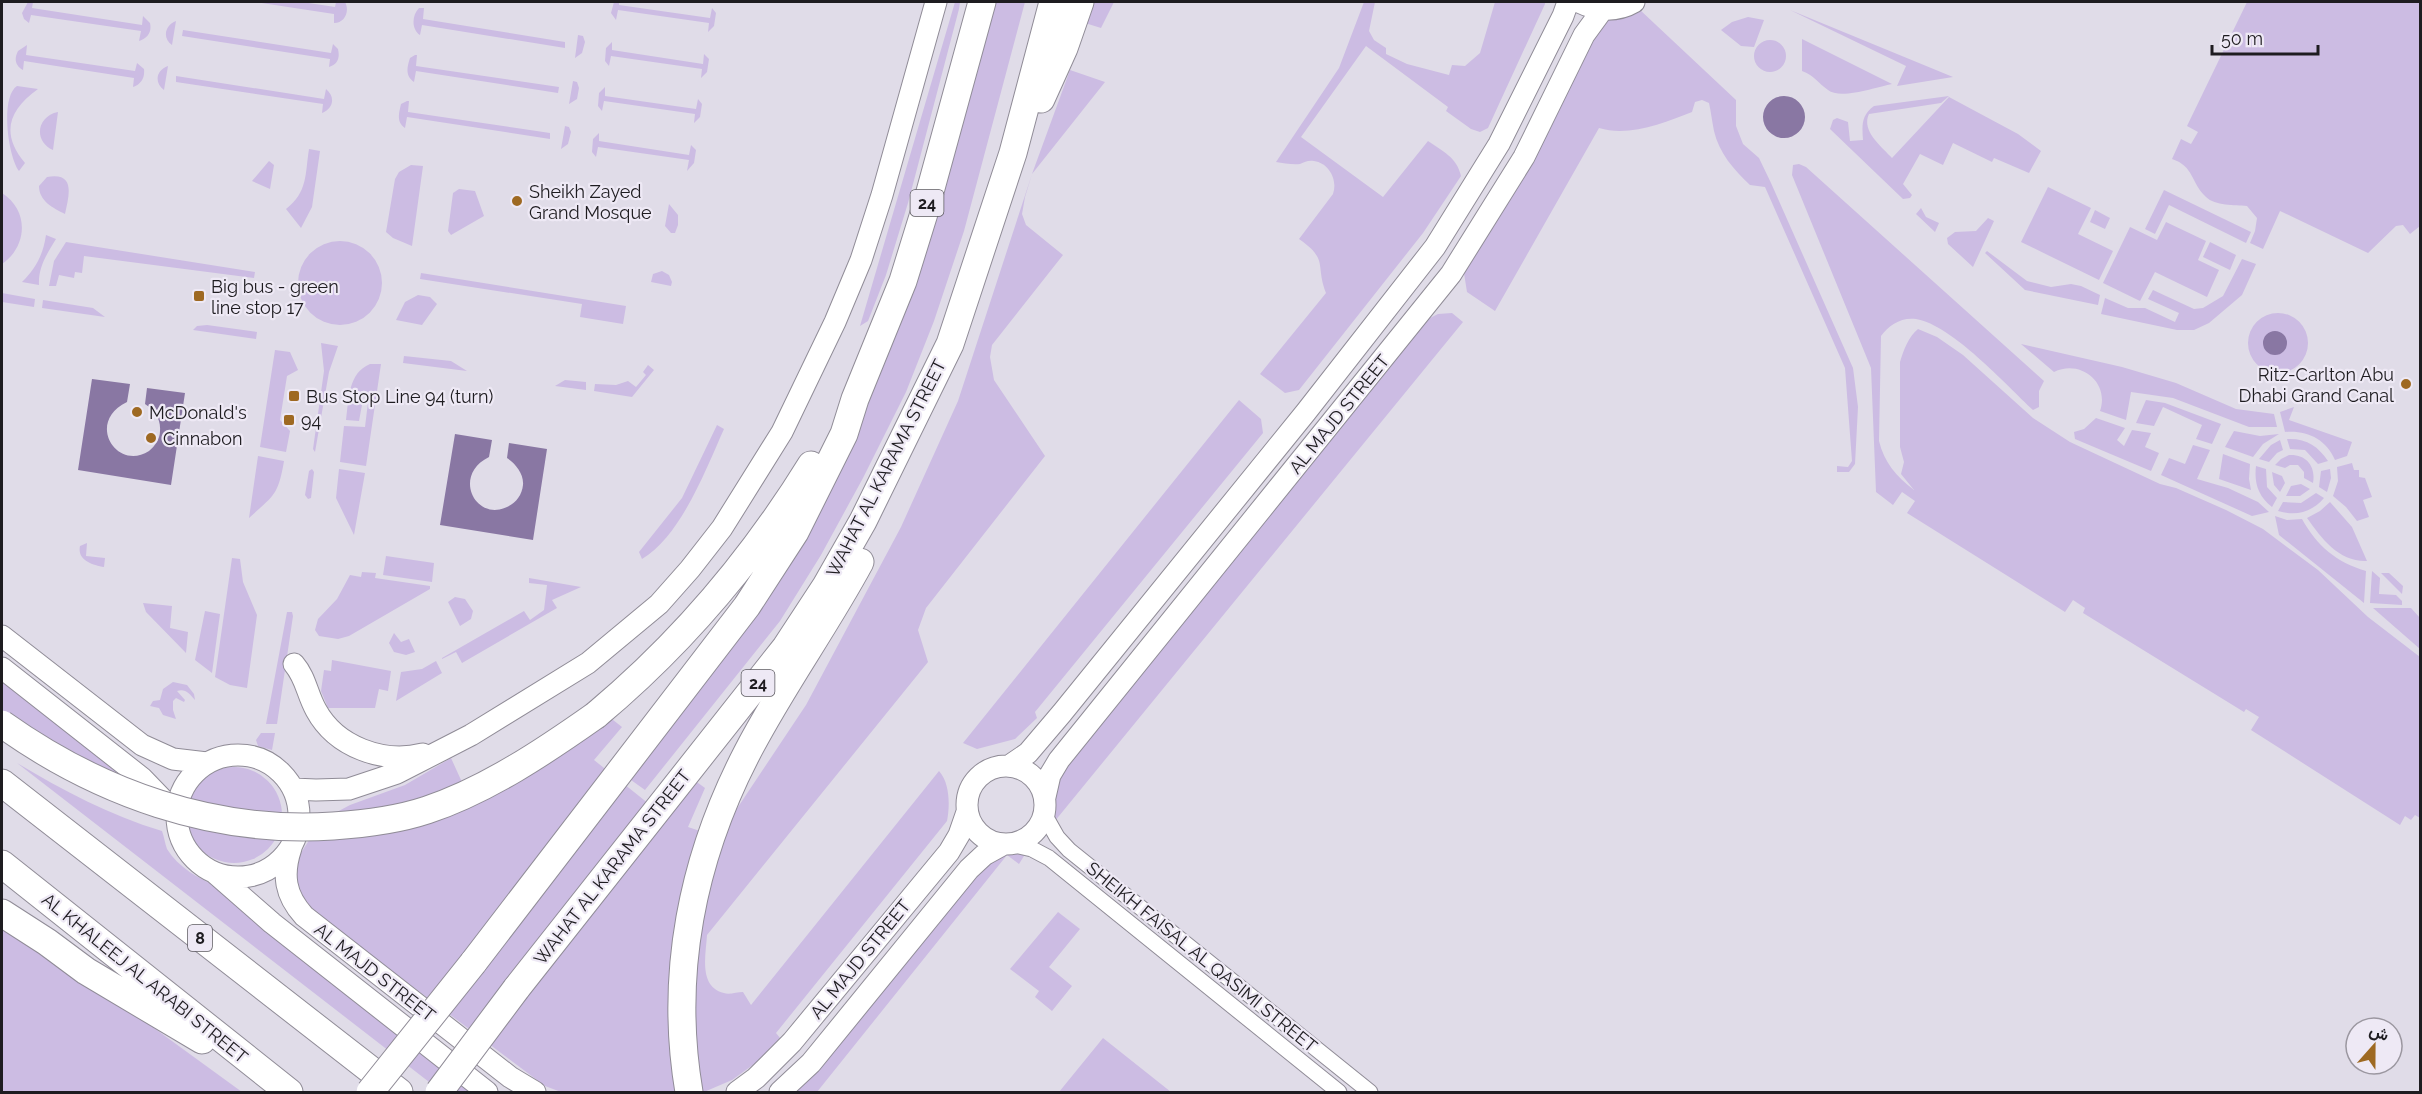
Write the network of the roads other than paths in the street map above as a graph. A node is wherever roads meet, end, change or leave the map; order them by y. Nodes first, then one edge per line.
1 (936, 2) edge
2 (982, 2) edge
3 (1053, 2) edge
4 (1080, 2) edge
5 (1568, 2) edge
6 (1579, 2) edge
7 (1634, 2) edge
8 (1603, 9) junction
9 (1013, 153) junction
10 (950, 345) junction
11 (855, 399) junction
12 (2, 636) edge
13 (294, 664) dead end
14 (2, 669) edge
15 (2, 724) edge
16 (471, 735) junction
17 (207, 762) junction
18 (1009, 766) junction
19 (2, 783) edge
20 (293, 789) junction
21 (1044, 805) junction
22 (967, 812) junction
23 (176, 815) junction
24 (1007, 844) junction
25 (291, 848) junction
26 (2, 864) edge
27 (214, 873) junction
28 (2, 913) edge
29 (286, 1090) edge
30 (370, 1092) edge
31 (399, 1092) edge
32 (438, 1092) edge
33 (487, 1092) edge
34 (535, 1092) edge
35 (689, 1092) edge
36 (737, 1092) edge
37 (780, 1092) edge
38 (1339, 1092) edge
39 (1370, 1092) edge

1 - 16 street
2 - 11 highway, 24
3 - 9 highway, WAHAT AL KARAMA STREET / 24
4 - 9 highway
5 - 18 street, AL MAJD STREET
6 - 8 street
7 - 8 street
8 - 21 street, AL MAJD STREET
9 - 10 highway, WAHAT AL KARAMA STREET / 24
10 - 32 highway, WAHAT AL KARAMA STREET / 24, bridge
10 - 35 highway
11 - 15 highway, bridge
11 - 30 highway, 24, bridge
12 - 17 street
13 - 16 street
14 - 23 street
16 - 20 street
17 - 20 street
17 - 23 street
18 - 21 street
18 - 22 street
19 - 31 highway, 8
20 - 25 street
21 - 24 street
21 - 39 street, SHEIKH FAISAL AL QASIMI STREET
22 - 24 street
22 - 36 street, AL MAJD STREET
23 - 27 street
24 - 37 street, AL MAJD STREET
24 - 38 street, SHEIKH FAISAL AL QASIMI STREET
25 - 27 street
25 - 34 street, AL MAJD STREET
26 - 29 highway, AL KHALEEJ AL ARABI STREET
27 - 33 street, AL MAJD STREET
28 - 29 highway

